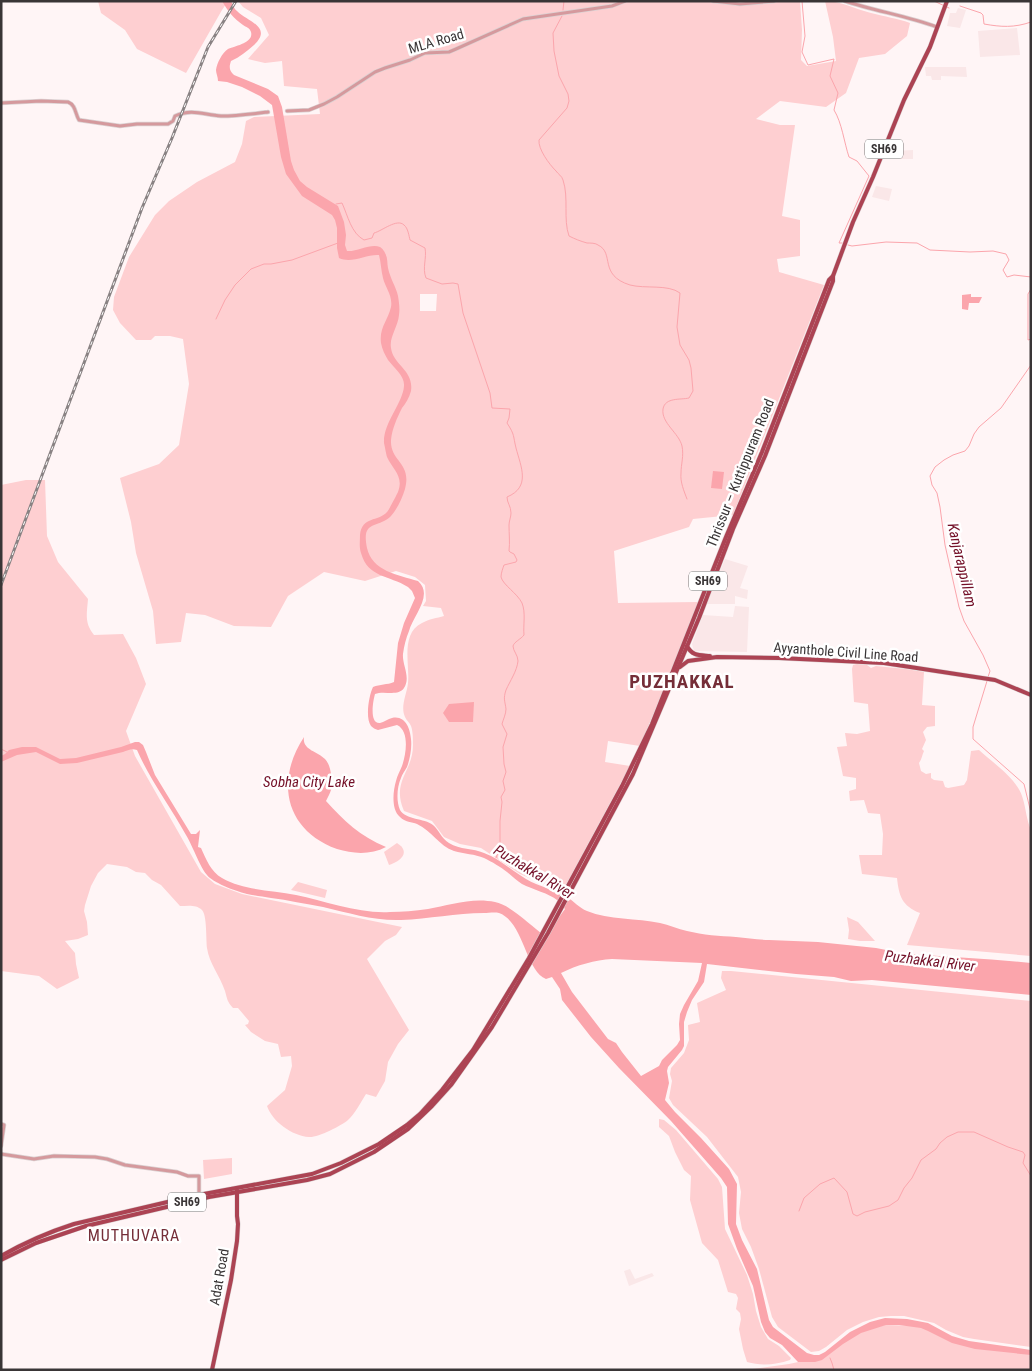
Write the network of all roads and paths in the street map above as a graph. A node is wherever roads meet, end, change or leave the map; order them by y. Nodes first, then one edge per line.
1 (625, 1) edge
2 (713, 1) edge
3 (774, 1) edge
4 (845, 1) edge
5 (945, 5) edge
6 (937, 27) junction
7 (1, 103) edge
8 (287, 111) dead end
9 (268, 112) dead end
10 (833, 276) junction
11 (687, 646) junction
12 (717, 657) junction
13 (678, 668) junction
14 (1031, 695) edge
15 (638, 758) junction
16 (559, 908) junction
17 (545, 932) junction
18 (526, 966) junction
19 (1, 1124) edge
20 (1, 1146) edge
21 (1, 1154) edge
22 (237, 1190) junction
23 (200, 1195) junction
24 (1, 1256) edge
25 (1, 1260) edge
26 (212, 1370) edge

1 - 8 street, MLA Road
2 - 3 street
4 - 6 street
5 - 6 main road, Thrissur – Kuttippuram Road / SH69
6 - 10 main road, Thrissur – Kuttippuram Road / SH69
7 - 9 street
10 - 11 main road, Thrissur – Kuttippuram Road
10 - 15 main road, Thrissur – Kuttippuram Road / SH69
11 - 12 main road, Ayyanthole Civil Line Road
11 - 13 main road, Thrissur – Kuttippuram Road
12 - 13 main road, Ayyanthole Civil Line Road
12 - 14 main road, Ayyanthole Civil Line Road
13 - 15 main road, Thrissur – Kuttippuram Road
15 - 16 main road, Thrissur – Kuttippuram Road / SH69
16 - 17 main road
16 - 17 main road, Thrissur – Kuttippuram Road / SH69
17 - 18 main road
17 - 18 main road
18 - 22 main road
18 - 22 main road, SH69
19 - 20 street
21 - 23 street
22 - 23 main road
22 - 25 main road, SH69
22 - 26 main road, Adat Road
23 - 24 main road

